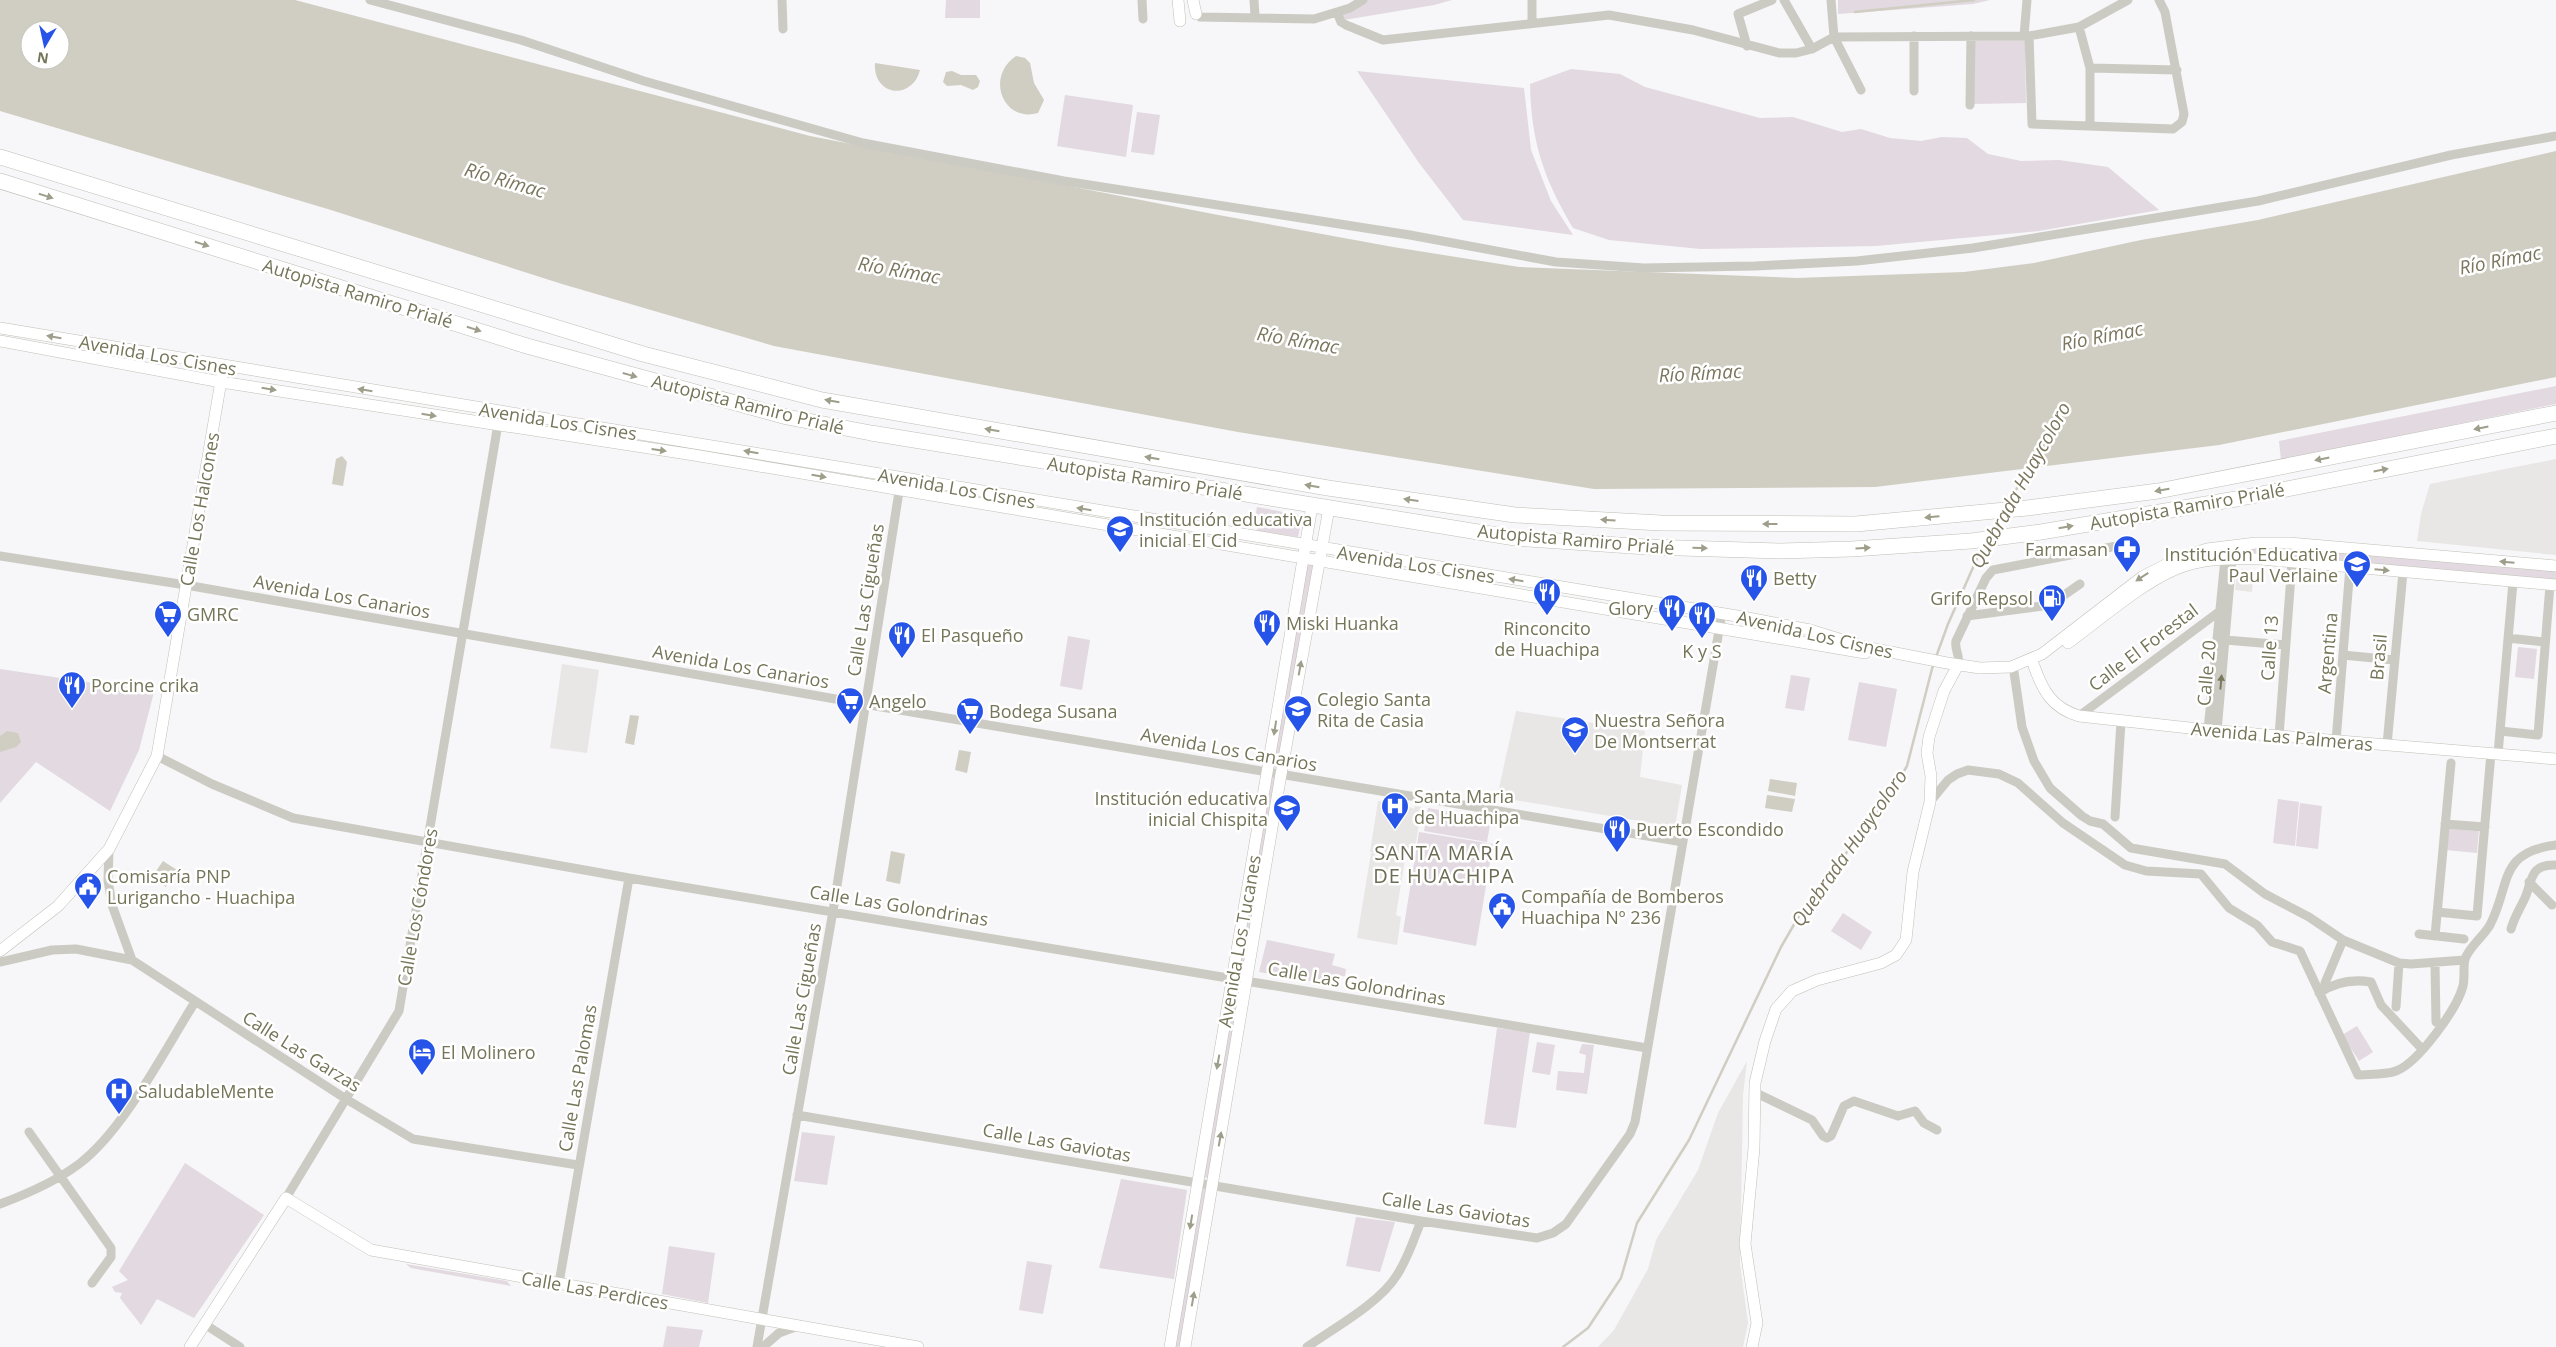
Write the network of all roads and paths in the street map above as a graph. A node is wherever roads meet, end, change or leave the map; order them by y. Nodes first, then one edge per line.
1 (370, 0) edge
2 (782, 0) edge
3 (1142, 0) edge
4 (1178, 0) edge
5 (1193, 0) edge
6 (1254, 0) edge
7 (1363, 0) edge
8 (1532, 0) edge
9 (1772, 0) edge
10 (1784, 0) edge
11 (1831, 0) edge
12 (2027, 0) edge
13 (2128, 0) edge
14 (2158, 0) edge
15 (1337, 12) junction
16 (1196, 14) joint
17 (1255, 16) junction
18 (1143, 19) dead end
19 (1180, 21) dead end
20 (1532, 23) junction
21 (2079, 27) junction
22 (783, 29) dead end
23 (1914, 36) junction
24 (1971, 36) junction
25 (2026, 36) junction
26 (1834, 37) junction
27 (1747, 46) junction
28 (1812, 49) junction
29 (2090, 68) junction
30 (2177, 70) junction
31 (1861, 90) dead end
32 (1914, 91) dead end
33 (1970, 105) dead end
34 (2090, 126) junction
35 (2556, 136) edge
36 (0, 157) edge
37 (0, 181) edge
38 (0, 328) edge
39 (0, 341) edge
40 (223, 366) junction
41 (220, 382) junction
42 (500, 412) junction
43 (2556, 413) edge
44 (497, 426) junction
45 (2556, 436) edge
46 (696, 442) junction
47 (1115, 452) junction
48 (694, 455) junction
49 (1111, 473) junction
50 (900, 484) junction
51 (1440, 504) junction
52 (1312, 506) junction
53 (1329, 508) junction
54 (1437, 525) junction
55 (2127, 544) dead end
56 (1305, 546) junction
57 (1321, 548) junction
58 (0, 556) edge
59 (2228, 558) junction
60 (1303, 559) junction
61 (1319, 562) junction
62 (2292, 562) junction
63 (2556, 566) edge
64 (2350, 567) junction
65 (2403, 572) junction
66 (2513, 582) junction
67 (2080, 584) dead end
68 (186, 585) junction
69 (2553, 585) edge
70 (1581, 590) junction
71 (1578, 604) junction
72 (2224, 607) junction
73 (1722, 613) junction
74 (1967, 616) junction
75 (1720, 628) junction
76 (462, 634) junction
77 (2508, 638) junction
78 (2225, 640) junction
79 (2545, 642) junction
80 (2286, 645) junction
81 (2343, 655) junction
82 (1912, 659) junction
83 (2394, 660) junction
84 (1952, 666) junction
85 (2034, 666) junction
86 (2014, 672) junction
87 (864, 704) junction
88 (2079, 716) junction
89 (2122, 722) junction
90 (2213, 731) junction
91 (2500, 731) junction
92 (2279, 736) junction
93 (2336, 741) junction
94 (2387, 745) junction
95 (2494, 754) junction
96 (157, 756) junction
97 (2556, 759) edge
98 (2451, 763) dead end
99 (1267, 772) junction
100 (1282, 774) junction
101 (1930, 802) junction
102 (2115, 817) dead end
103 (2445, 824) junction
104 (2485, 827) junction
105 (428, 842) junction
106 (1683, 842) junction
107 (2556, 845) edge
108 (108, 849) junction
109 (2556, 865) edge
110 (629, 878) junction
111 (2529, 882) junction
112 (2552, 906) dead end
113 (833, 911) junction
114 (2437, 912) junction
115 (2511, 929) dead end
116 (2419, 934) dead end
117 (2435, 936) junction
118 (2464, 939) dead end
119 (2343, 940) junction
120 (0, 952) edge
121 (132, 960) junction
122 (2465, 960) junction
123 (0, 962) edge
124 (2399, 963) junction
125 (2435, 963) junction
126 (1233, 978) junction
127 (1247, 980) junction
128 (2322, 991) junction
129 (195, 1002) junction
130 (2396, 1007) dead end
131 (2436, 1022) dead end
132 (1647, 1048) junction
133 (2422, 1049) junction
134 (1754, 1092) junction
135 (346, 1099) junction
136 (797, 1115) junction
137 (1937, 1130) dead end
138 (29, 1132) dead end
139 (578, 1165) junction
140 (59, 1176) junction
141 (1198, 1182) junction
142 (1212, 1185) junction
143 (286, 1198) junction
144 (0, 1204) edge
145 (1421, 1221) junction
146 (92, 1283) dead end
147 (559, 1283) junction
148 (762, 1320) junction
149 (206, 1325) junction
150 (798, 1326) junction
151 (190, 1347) edge
152 (240, 1347) edge
153 (757, 1347) edge
154 (763, 1347) edge
155 (918, 1347) edge
156 (1170, 1347) edge
157 (1185, 1347) edge
158 (1307, 1347) edge
159 (1752, 1347) edge

1 - 35 street
2 - 22 street
3 - 18 street
4 - 19 main road
5 - 16 main road
6 - 17 street
7 - 15 street
8 - 20 street
9 - 27 street
10 - 28 street
11 - 26 street
12 - 25 street
13 - 21 street
14 - 30 street
15 - 17 street
15 - 20 street
16 - 17 street
20 - 27 street
21 - 25 street
21 - 29 street
23 - 24 street
23 - 26 street
23 - 32 street
24 - 25 street
24 - 33 street
25 - 34 street
26 - 28 street
26 - 31 street
27 - 28 street
29 - 30 street
29 - 34 street
30 - 34 street
47 -> 36 highway, Autopista Ramiro Prialé
37 -> 49 highway, Autopista Ramiro Prialé
40 -> 38 main road, Avenida Los Cisnes
39 - 41 main road, Avenida Los Cisnes
40 - 41 main road, Calle Los Halcones
42 -> 40 main road, Avenida Los Cisnes
41 -> 44 main road, Avenida Los Cisnes
41 - 68 main road, Calle Los Halcones
42 - 44 street, Calle Los Cóndores
42 - 46 main road, Avenida Los Cisnes
43 -> 51 highway, Autopista Ramiro Prialé
44 -> 48 main road, Avenida Los Cisnes
44 - 76 street, Calle Los Cóndores
54 -> 45 highway, Autopista Ramiro Prialé
46 - 48 main road
50 -> 46 main road, Avenida Los Cisnes
47 - 49 highway
51 -> 47 highway, Autopista Ramiro Prialé
48 -> 50 main road, Avenida Los Cisnes
49 - 52 highway, Autopista Ramiro Prialé
56 -> 50 main road, Avenida Los Cisnes
50 - 60 main road, Avenida Los Cisnes
50 - 87 street, Calle Las Cigueñas
51 - 54 highway
52 - 53 highway, Autopista Ramiro Prialé
52 - 56 main road, Avenida Los Tucanes
53 - 54 highway, Autopista Ramiro Prialé
53 - 57 main road, Avenida Los Tucanes
55 - 74 street
56 - 57 main road, Avenida Los Cisnes
56 - 60 main road, Avenida Los Tucanes
57 - 61 main road, Avenida Los Tucanes
70 -> 57 main road, Avenida Los Cisnes
58 - 68 street, Avenida Los Canarios
59 - 62 main road
59 - 72 street, Calle 20
59 - 85 main road
60 - 61 main road, Avenida Los Cisnes
60 -> 99 main road, Avenida Los Tucanes
61 - 71 main road, Avenida Los Cisnes
100 -> 61 main road, Avenida Los Tucanes
62 - 64 main road
62 - 80 street, Calle 13
63 -> 84 main road
64 -> 65 main road
64 - 81 street, Argentina
65 - 66 main road
65 - 83 street, Brasil
66 - 69 main road
66 - 77 street
67 - 74 street
68 - 76 street, Avenida Los Canarios
68 - 96 main road, Calle Los Halcones
69 - 79 street
70 - 71 main road
70 - 73 main road, Avenida Los Cisnes
71 - 75 main road, Avenida Los Cisnes
72 - 78 street, Calle 20
72 - 88 street, Calle El Forestal
72 - 90 street, Calle 20
73 - 75 street, Calle Las Gaviotas
73 - 82 main road, Avenida Los Cisnes
74 - 84 street
75 - 82 main road, Avenida Los Cisnes
75 - 106 street, Calle Las Gaviotas
76 - 87 street, Avenida Los Canarios
76 - 105 street, Calle Los Cóndores
77 - 79 street
77 - 91 street
78 - 80 street
90 -> 78 street, Calle 20
79 - 91 street
80 - 92 street, Calle 13
81 - 83 street
81 - 93 street, Argentina
82 - 84 main road
83 - 94 street, Brasil
84 - 86 main road
84 - 101 main road
85 - 86 main road
85 - 88 main road, Avenida Las Palmeras
86 - 119 street
87 - 99 street, Avenida Los Canarios
87 - 113 street, Calle Las Cigueñas
88 - 89 main road, Avenida Las Palmeras
89 - 90 main road, Avenida Las Palmeras
89 - 102 street
90 - 92 main road, Avenida Las Palmeras
91 - 95 street
92 - 93 main road, Avenida Las Palmeras
93 - 94 main road, Avenida Las Palmeras
94 - 95 main road, Avenida Las Palmeras
95 - 97 main road, Avenida Las Palmeras
95 - 104 street
96 - 105 street, Calle Las Golondrinas
96 - 108 main road, Calle Los Halcones
98 - 103 street
99 - 100 street, Avenida Los Canarios
99 - 126 main road, Avenida Los Tucanes
100 - 106 street, Avenida Los Canarios
100 - 127 main road, Avenida Los Tucanes
101 - 128 street
101 - 134 main road
103 - 104 street
103 - 114 street
104 - 114 street
105 - 110 street, Calle Las Golondrinas
105 - 135 street, Calle Los Cóndores
106 - 132 street, Calle Las Gaviotas
107 - 122 street
108 - 120 main road, Calle Los Halcones
108 - 121 street
109 - 111 street
110 - 113 street, Calle Las Golondrinas
110 - 139 street, Calle Las Palomas
111 - 112 street
111 - 115 street
113 - 126 street, Calle Las Golondrinas
113 - 136 street, Calle Las Cigueñas
114 - 117 street
116 - 117 street
117 - 118 street
119 - 124 street
119 - 128 street
121 - 123 street
121 - 129 street, Calle Las Garzas
122 - 125 street
122 - 133 street
124 - 125 street
124 - 130 street
125 - 131 street
126 - 127 street, Calle Las Golondrinas
126 -> 141 main road, Avenida Los Tucanes
127 - 132 street, Calle Las Golondrinas
142 -> 127 main road, Avenida Los Tucanes
128 - 133 street
128 - 133 street
129 - 135 street, Calle Las Garzas
129 - 140 street
132 - 145 street, Calle Las Gaviotas
134 - 137 street
134 - 159 main road
135 - 139 street, Calle Las Garzas
135 - 143 street, Calle Los Cóndores
136 - 141 street, Calle Las Gaviotas
136 - 148 street, Calle Las Cigueñas
138 - 140 street
139 - 147 street, Calle Las Palomas
140 - 144 street
140 - 146 street
141 - 142 street, Calle Las Gaviotas
141 -> 156 main road, Avenida Los Tucanes
142 - 145 street, Calle Las Gaviotas
157 -> 142 main road, Avenida Los Tucanes
143 - 147 main road, Calle Las Perdices
143 - 149 main road, Calle Los Cóndores
145 - 158 street
147 - 148 main road, Calle Las Perdices
148 - 150 main road, Calle Las Perdices
148 - 153 street, Calle Las Cigueñas
149 - 151 main road, Calle Los Cóndores
149 - 152 street
150 - 154 street
150 - 155 main road, Calle Las Perdices

